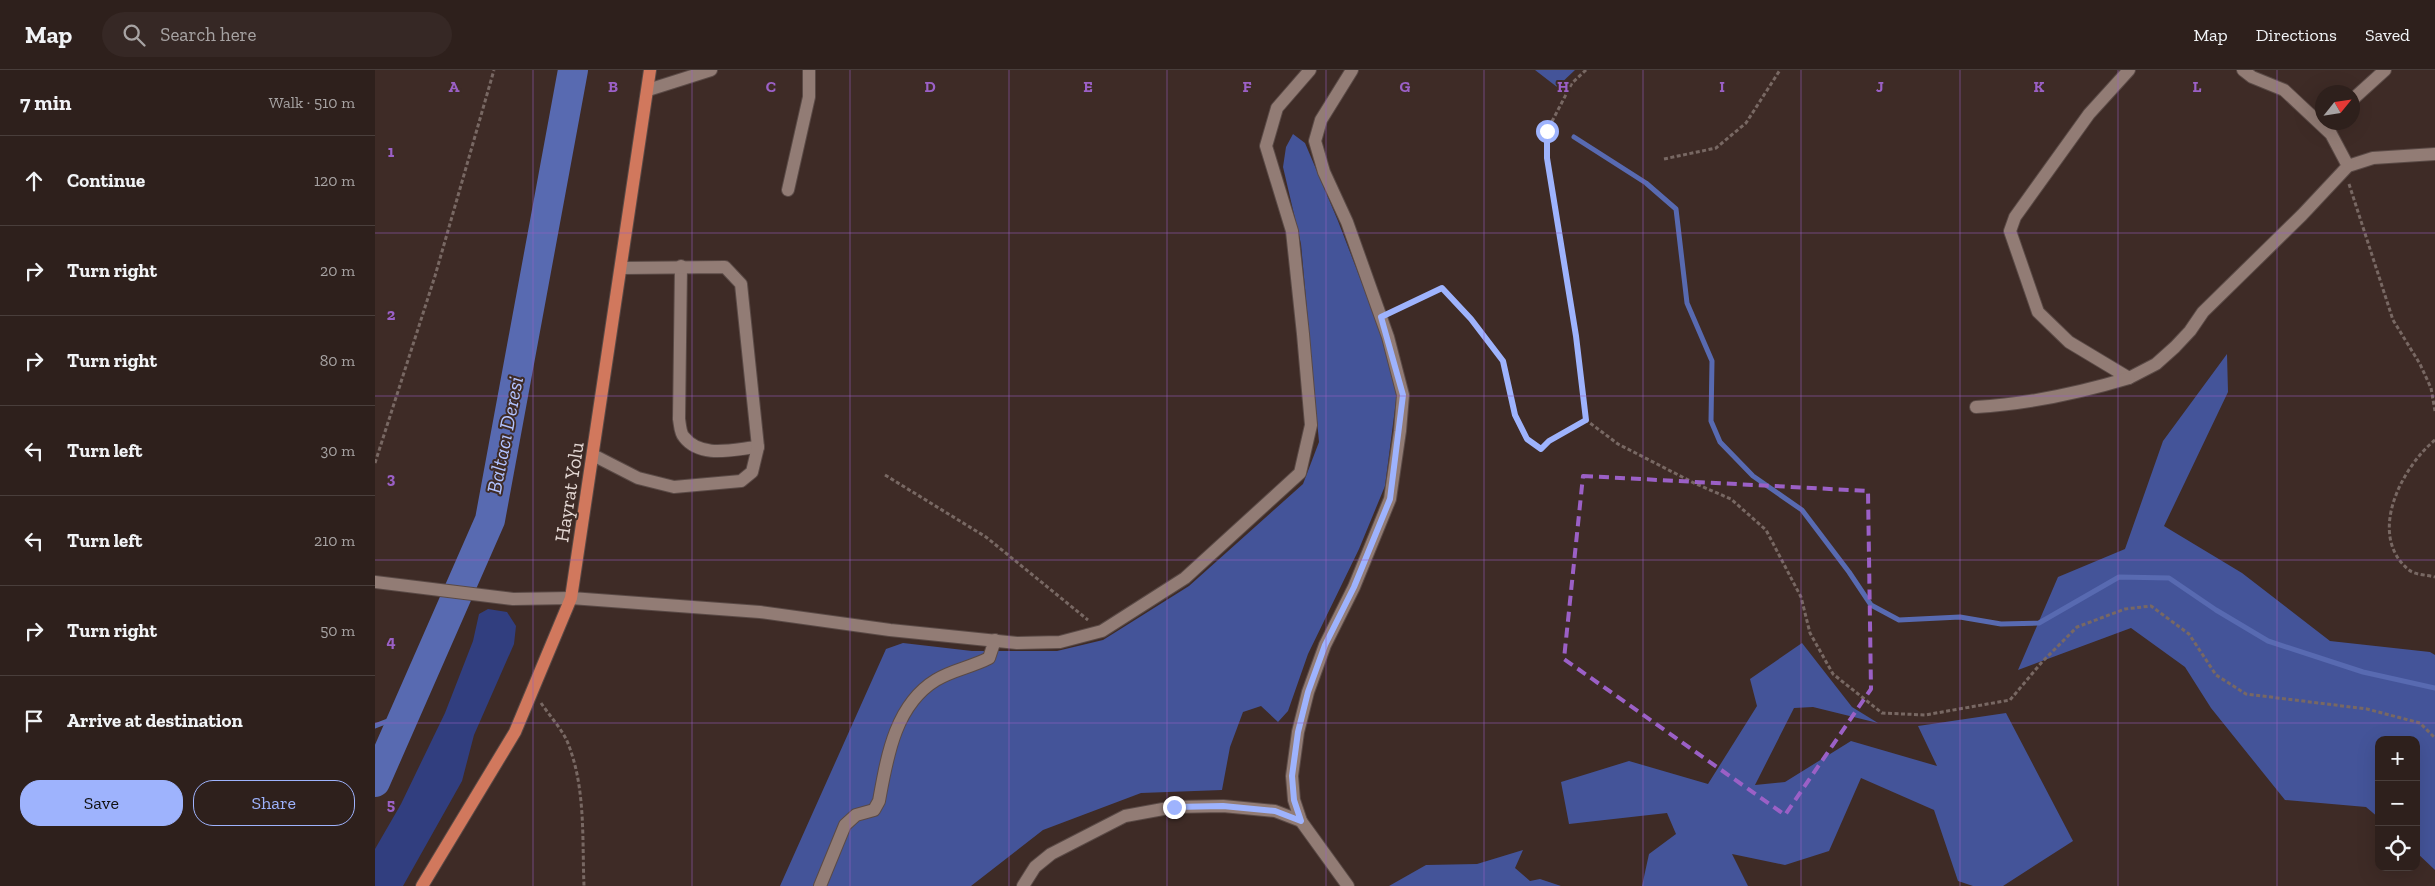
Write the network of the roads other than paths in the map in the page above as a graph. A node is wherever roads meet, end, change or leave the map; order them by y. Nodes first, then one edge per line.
1 (650, 70) edge
2 (711, 70) edge
3 (809, 70) edge
4 (1310, 70) edge
5 (1353, 70) edge
6 (2129, 70) edge
7 (2243, 70) edge
8 (2385, 70) edge
9 (648, 90) junction
10 (2360, 93) edge
11 (2315, 116) edge
12 (2328, 130) edge
13 (2435, 154) edge
14 (2348, 166) junction
15 (788, 190) dead end
16 (681, 266) junction
17 (622, 268) junction
18 (2129, 378) junction
19 (1976, 408) dead end
20 (758, 447) junction
21 (593, 455) junction
22 (375, 582) edge
23 (571, 598) junction
24 (995, 640) junction
25 (1301, 821) junction
26 (422, 886) edge
27 (820, 886) edge
28 (1023, 886) edge
29 (1348, 886) edge

1 - 9 main road, Hayrat Yolu
2 - 9 street
3 - 15 street
4 - 24 street
5 - 25 street
6 - 18 street
7 - 11 street
8 - 10 street
9 - 17 main road, Hayrat Yolu
12 - 14 street
13 - 14 street
14 - 18 street
16 - 17 street
16 - 20 street
16 - 20 street
17 - 21 main road, Hayrat Yolu
18 - 19 street
20 - 21 street
21 - 23 main road, Hayrat Yolu
22 - 23 street
23 - 24 street
23 - 26 main road, Hayrat Yolu
24 - 27 street
25 - 28 street
25 - 29 street

